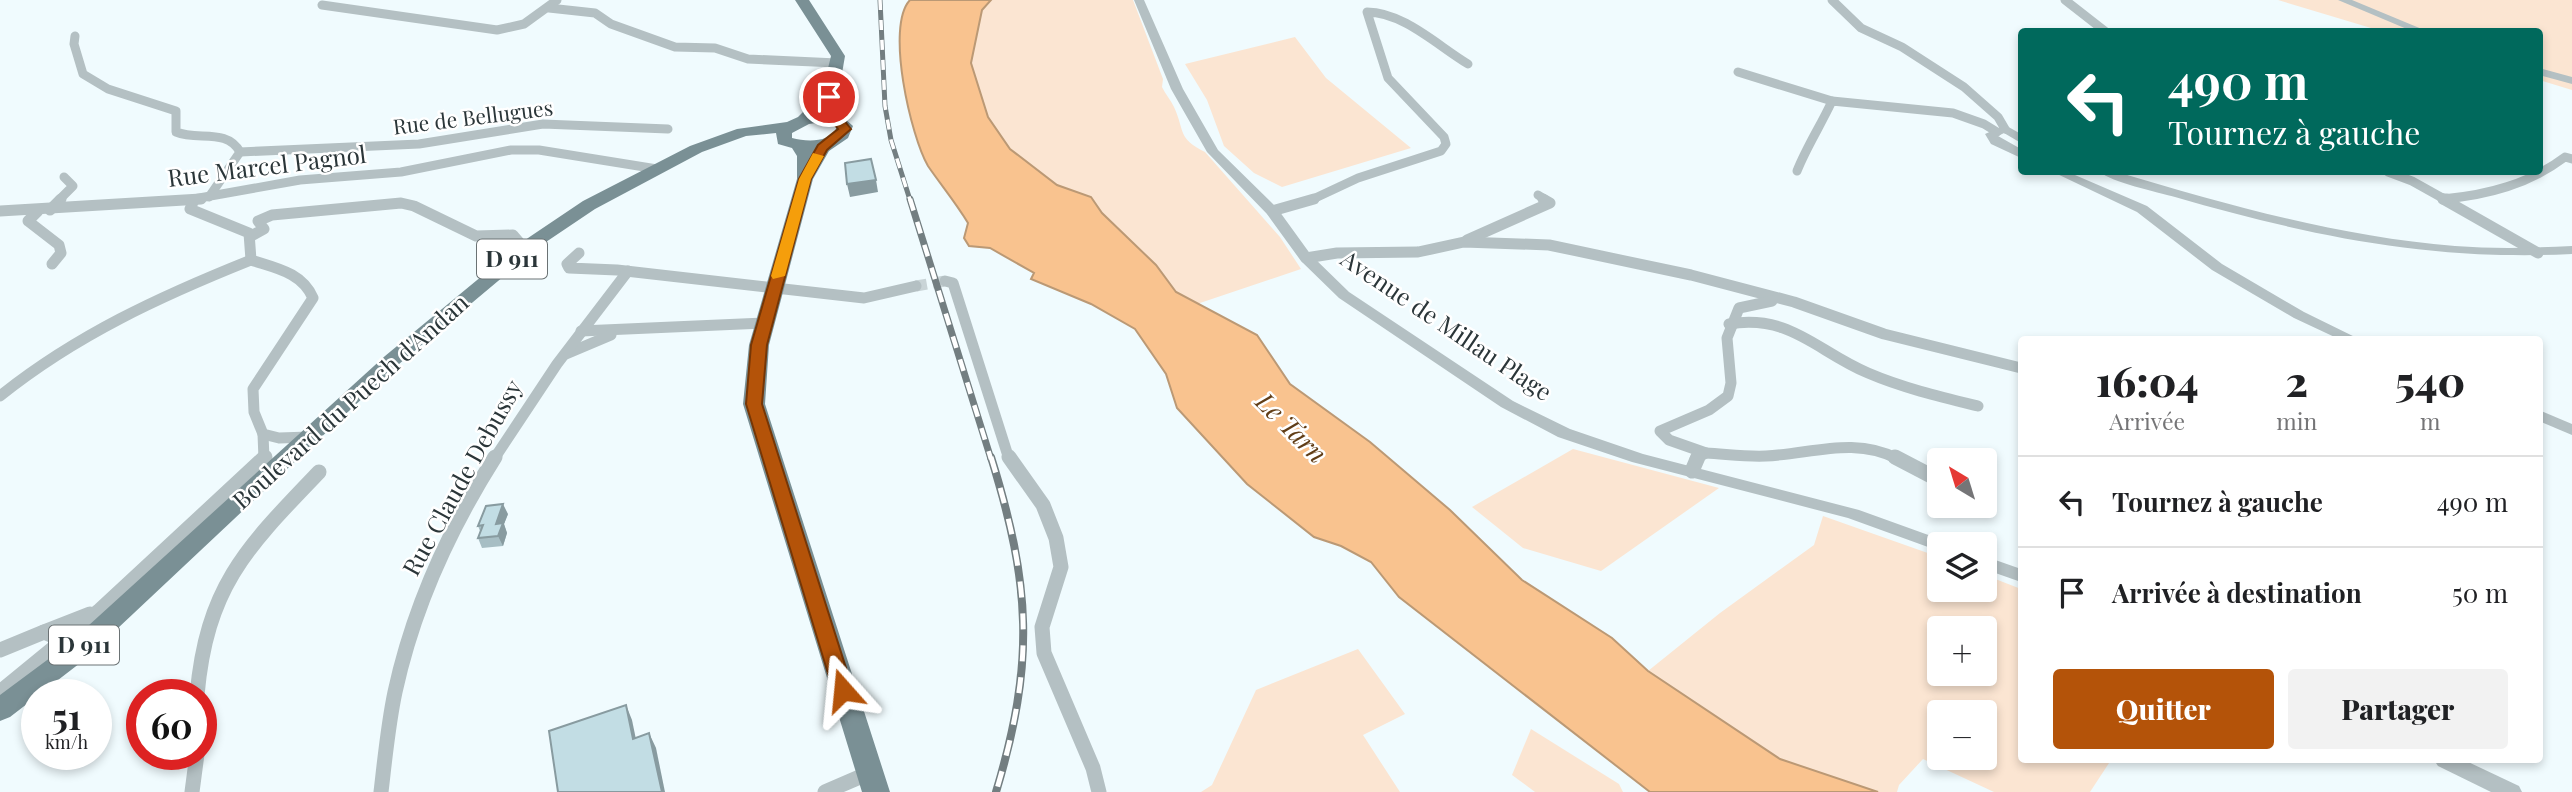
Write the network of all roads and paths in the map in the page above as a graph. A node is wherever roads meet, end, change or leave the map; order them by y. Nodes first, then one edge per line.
1 (557, 0) edge
2 (802, 0) edge
3 (1139, 0) edge
4 (1832, 0) edge
5 (2065, 0) edge
6 (2343, 0) edge
7 (322, 5) dead end
8 (549, 8) junction
9 (2101, 28) edge
10 (2414, 28) edge
11 (75, 36) dead end
12 (837, 63) junction
13 (1468, 64) dead end
14 (1738, 72) dead end
15 (2543, 72) edge
16 (2572, 81) edge
17 (829, 97) junction
18 (1832, 101) junction
19 (840, 122) junction
20 (792, 128) junction
21 (668, 129) dead end
22 (2001, 131) junction
23 (474, 136) junction
24 (2018, 138) edge
25 (827, 143) junction
26 (799, 146) junction
27 (240, 152) junction
28 (2018, 152) edge
29 (488, 153) junction
30 (2572, 159) edge
31 (657, 169) junction
32 (1797, 171) dead end
33 (2543, 172) edge
34 (2066, 175) edge
35 (2117, 175) edge
36 (2394, 175) edge
37 (2538, 175) edge
38 (64, 177) dead end
39 (805, 179) junction
40 (1538, 195) dead end
41 (209, 197) junction
42 (194, 200) junction
43 (2442, 200) junction
44 (50, 210) junction
45 (0, 211) edge
46 (38, 211) junction
47 (1272, 211) junction
48 (251, 236) junction
49 (1464, 242) junction
50 (2572, 250) edge
51 (579, 253) dead end
52 (2538, 253) junction
53 (501, 257) dead end
54 (1306, 258) junction
55 (251, 260) junction
56 (52, 264) dead end
57 (628, 271) junction
58 (945, 281) dead end
59 (916, 286) tunnel mouth
60 (774, 290) junction
61 (1794, 302) junction
62 (765, 323) junction
63 (1728, 324) junction
64 (581, 331) junction
65 (621, 332) junction
66 (2345, 336) edge
67 (562, 356) junction
68 (2018, 367) edge
69 (0, 396) edge
70 (1978, 406) dead end
71 (2543, 417) edge
72 (2572, 430) edge
73 (262, 433) junction
74 (309, 437) junction
75 (1706, 453) junction
76 (1692, 471) junction
77 (319, 472) dead end
78 (1927, 474) edge
79 (1927, 541) edge
80 (1997, 567) edge
81 (2018, 575) edge
82 (100, 610) junction
83 (44, 632) junction
84 (64, 641) junction
85 (0, 650) edge
86 (197, 679) edge
87 (0, 692) edge
88 (0, 710) edge
89 (2451, 763) edge
90 (195, 770) edge
91 (873, 783) edge
92 (192, 792) edge
93 (381, 792) edge
94 (825, 792) edge
95 (1100, 792) edge
96 (2511, 792) edge

1 - 8 street
2 - 12 main road
3 - 47 street, Avenue de Millau Plage
4 - 22 street
5 - 9 street
6 - 10 street
7 - 8 street
8 - 12 street
11 - 27 street
12 - 17 main road
13 - 47 street
14 - 18 street
15 - 16 street
17 - 19 main road
17 - 20 main road
18 - 22 street
18 - 32 street
19 - 20 main road
19 - 25 main road
20 - 26 main road
20 - 31 main road, Boulevard du Puech d'Andan / D 911
21 - 23 street, Rue de Bellugues
22 - 24 street
22 - 28 street
23 - 27 street, Rue de Bellugues
23 - 29 street
25 - 26 main road
25 - 39 main road
26 - 39 main road
27 - 41 street
29 - 31 street, Rue Marcel Pagnol
29 - 41 street, Rue Marcel Pagnol
30 - 33 street
31 - 74 main road, Boulevard du Puech d'Andan / D 911
34 - 66 street
35 - 52 street
36 - 43 street
37 - 43 street
38 - 44 street
39 - 60 main road
40 - 49 street
41 - 42 street, Rue Marcel Pagnol
42 - 44 street, Rue Marcel Pagnol
42 - 48 street
43 - 52 street
44 - 46 street, Rue Marcel Pagnol
45 - 46 street, Rue Marcel Pagnol
46 - 56 street
47 - 54 street, Avenue de Millau Plage
48 - 53 street
48 - 55 street
49 - 54 street
49 - 61 street
50 - 52 street
51 - 57 street
54 - 76 street, Avenue de Millau Plage
55 - 69 street
55 - 73 street
57 - 60 street
57 - 64 street, Rue Claude Debussy
58 - 95 street
59 - 60 street
60 - 62 main road
61 - 63 street
61 - 68 street
62 - 65 street
62 - 91 main road
63 - 70 street
63 - 75 street
64 - 65 street
64 - 67 street, Rue Claude Debussy
65 - 67 street
67 - 93 street, Rue Claude Debussy
71 - 72 street
73 - 74 street
73 - 82 street
74 - 88 main road, Boulevard du Puech d'Andan / D 911
75 - 76 street
75 - 78 street
76 - 79 street, Avenue de Millau Plage
77 - 86 street
80 - 81 street
82 - 83 street
82 - 84 street
83 - 84 street
83 - 85 street
84 - 87 street
89 - 96 street
90 - 92 street
91 - 94 street

